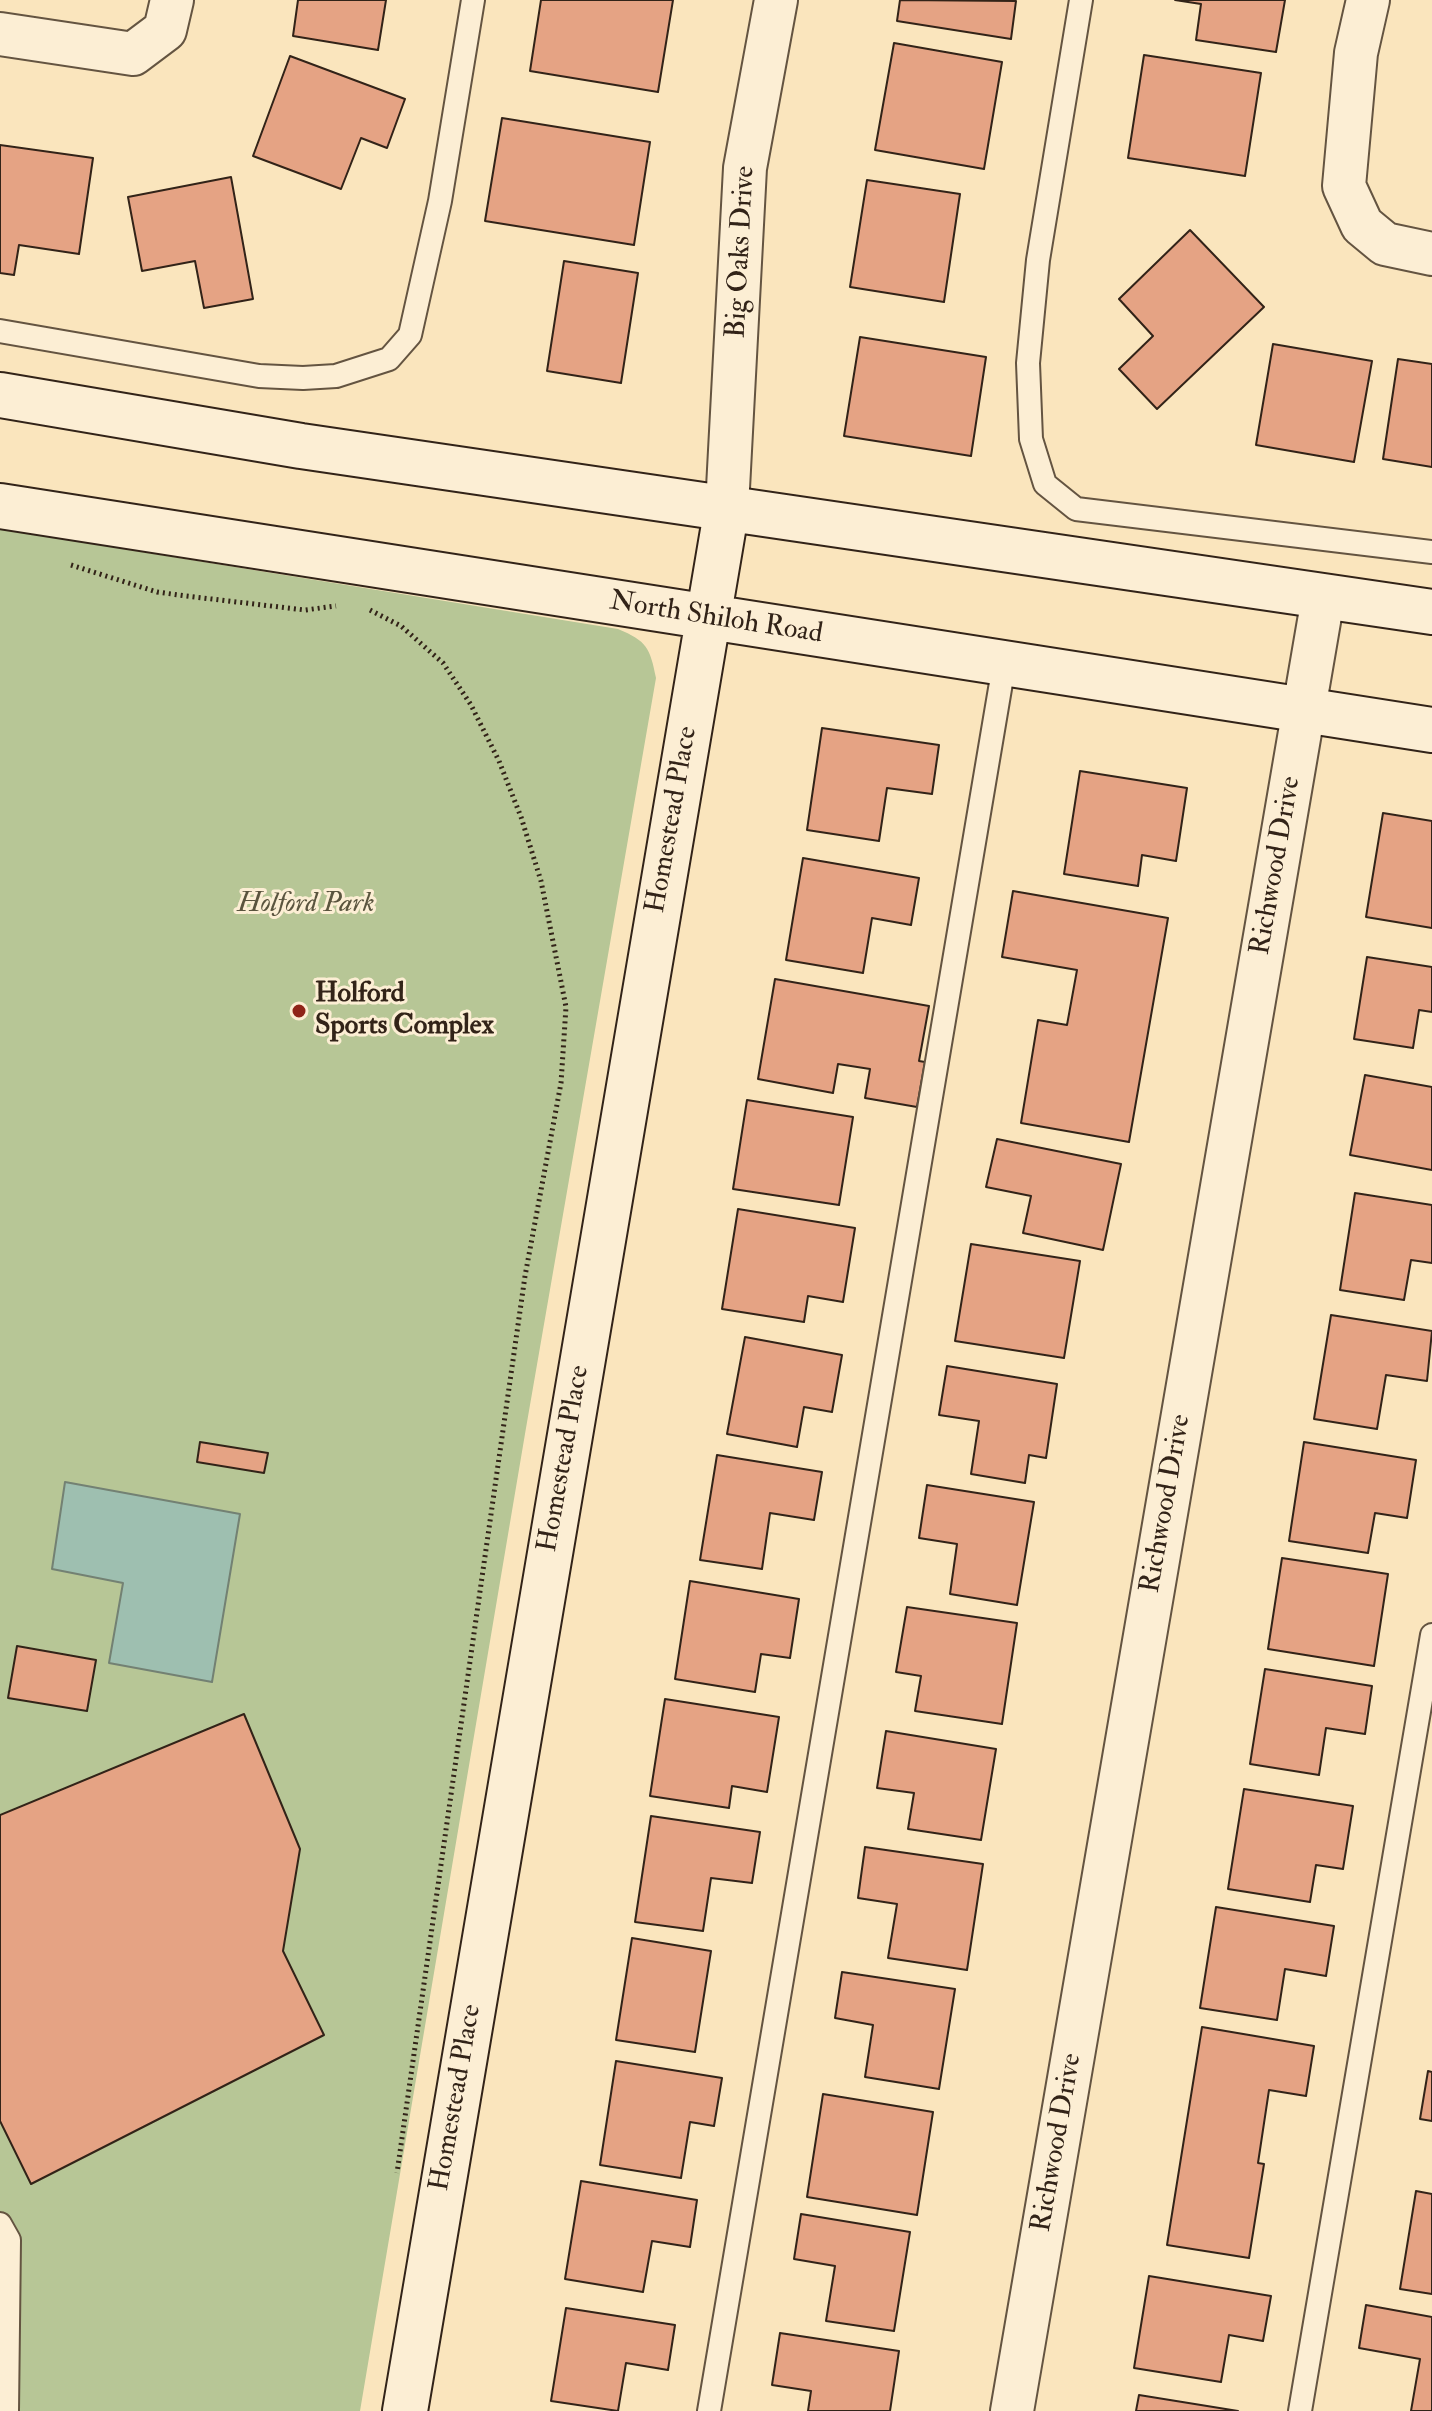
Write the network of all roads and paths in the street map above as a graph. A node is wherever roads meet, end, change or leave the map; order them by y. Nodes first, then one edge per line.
1 (473, 0) edge
2 (776, 0) edge
3 (1081, 0) edge
4 (1368, 0) edge
5 (168, 15) edge
6 (0, 34) edge
7 (1432, 254) edge
8 (0, 331) edge
9 (0, 395) edge
10 (0, 506) edge
11 (727, 507) junction
12 (1432, 552) edge
13 (65, 563) dead end
14 (1323, 598) junction
15 (352, 608) dead end
16 (368, 609) dead end
17 (1432, 612) edge
18 (707, 618) junction
19 (1004, 665) junction
20 (1304, 712) junction
21 (1432, 730) edge
22 (1432, 1635) edge
23 (411, 2075) dead end
24 (0, 2224) edge
25 (7, 2411) edge
26 (405, 2411) edge
27 (709, 2411) edge
28 (1012, 2411) edge
29 (1300, 2411) edge

1 - 8 lane
2 - 11 street, Big Oaks Drive
3 - 12 lane
4 - 7 street
5 - 6 street
9 - 11 main road
10 - 18 main road, North Shiloh Road
11 - 14 main road
11 - 18 main road, Homestead Place
13 - 15 path
14 - 17 main road
14 - 20 street, Richwood Drive
16 - 23 path
18 - 19 main road, North Shiloh Road
18 - 26 main road, Homestead Place
19 - 20 main road, North Shiloh Road
19 - 27 lane
20 - 21 main road, North Shiloh Road
20 - 28 street, Richwood Drive
22 - 29 lane
24 - 25 lane

